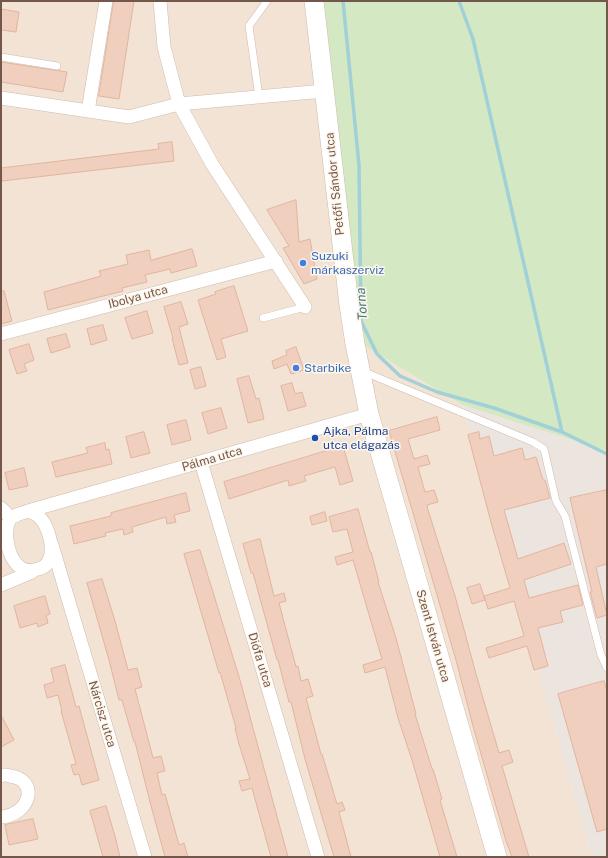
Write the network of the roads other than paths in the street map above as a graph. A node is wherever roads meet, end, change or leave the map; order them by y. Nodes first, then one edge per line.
1 (106, 1) edge
2 (160, 1) edge
3 (267, 1) edge
4 (314, 1) edge
5 (1, 57) edge
6 (56, 66) dead end
7 (324, 91) junction
8 (259, 97) junction
9 (1, 98) edge
10 (179, 104) junction
11 (88, 111) junction
12 (276, 261) junction
13 (305, 307) joint
14 (263, 318) dead end
15 (1, 334) edge
16 (360, 370) junction
17 (369, 414) junction
18 (201, 462) junction
19 (54, 504) junction
20 (1, 508) edge
21 (28, 511) junction
22 (44, 523) junction
23 (6, 525) edge
24 (52, 545) junction
25 (47, 563) junction
26 (17, 567) junction
27 (59, 571) junction
28 (32, 572) junction
29 (5, 583) edge
30 (604, 654) edge
31 (607, 668) edge
32 (1, 776) edge
33 (1, 817) edge
34 (145, 857) edge
35 (318, 857) edge
36 (496, 857) edge

1 - 11 street
2 - 10 street
3 - 8 lane
4 - 7 main road, Petőfi Sándor utca
5 - 6 lane
7 - 8 street
7 - 16 main road, Petőfi Sándor utca
8 - 10 street
9 - 11 street
10 - 11 street
10 - 12 street
12 - 13 street
12 - 15 street, Ibolya utca
13 - 14 lane
16 - 17 main road, Petőfi Sándor utca
16 - 30 lane
17 - 18 street, Pálma utca
17 - 36 main road, Szent István utca
18 - 19 street, Pálma utca
18 - 35 street, Diófa utca
19 - 21 street, Pálma utca
19 - 22 street
20 - 23 street
21 - 22 street
21 - 23 street, Pálma utca
22 - 24 street
23 - 26 street
24 - 25 street
24 - 27 street, Nárcisz utca
25 - 27 street
25 - 28 street
26 - 28 street
26 - 29 street
27 - 34 street, Nárcisz utca
28 - 29 street
30 - 31 lane
32 - 33 street

